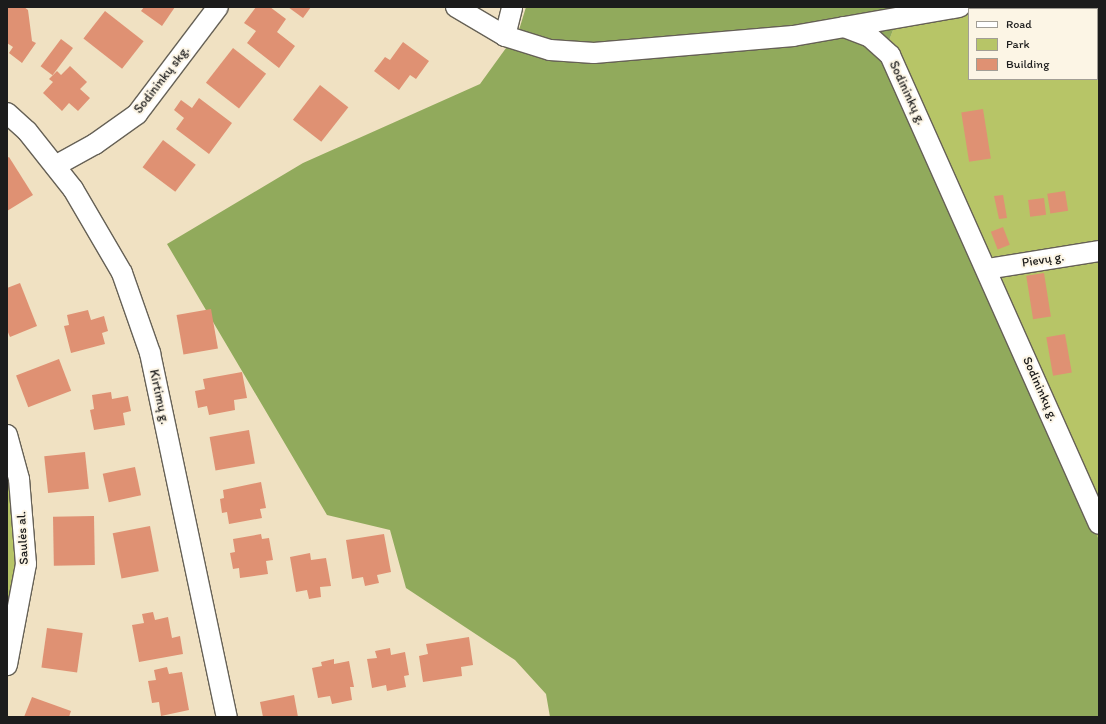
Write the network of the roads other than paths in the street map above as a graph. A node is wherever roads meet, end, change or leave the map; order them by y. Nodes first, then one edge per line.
1 (218, 7) edge
2 (456, 7) edge
3 (512, 7) edge
4 (959, 7) edge
5 (844, 27) junction
6 (505, 36) junction
7 (7, 113) edge
8 (55, 166) junction
9 (1099, 251) edge
10 (987, 269) junction
11 (7, 435) edge
12 (1094, 501) edge
13 (1099, 524) edge
14 (7, 665) edge
15 (227, 717) edge

1 - 8 street, Sodininkų skg.
2 - 6 street
3 - 6 street
4 - 5 street
5 - 6 street
5 - 10 street, Sodininkų g.
7 - 8 street, Kirtimų g.
8 - 15 street, Kirtimų g.
9 - 10 street, Pievų g.
10 - 12 street, Sodininkų g.
11 - 14 street, Saulės al.
12 - 13 street, Sodininkų g.

